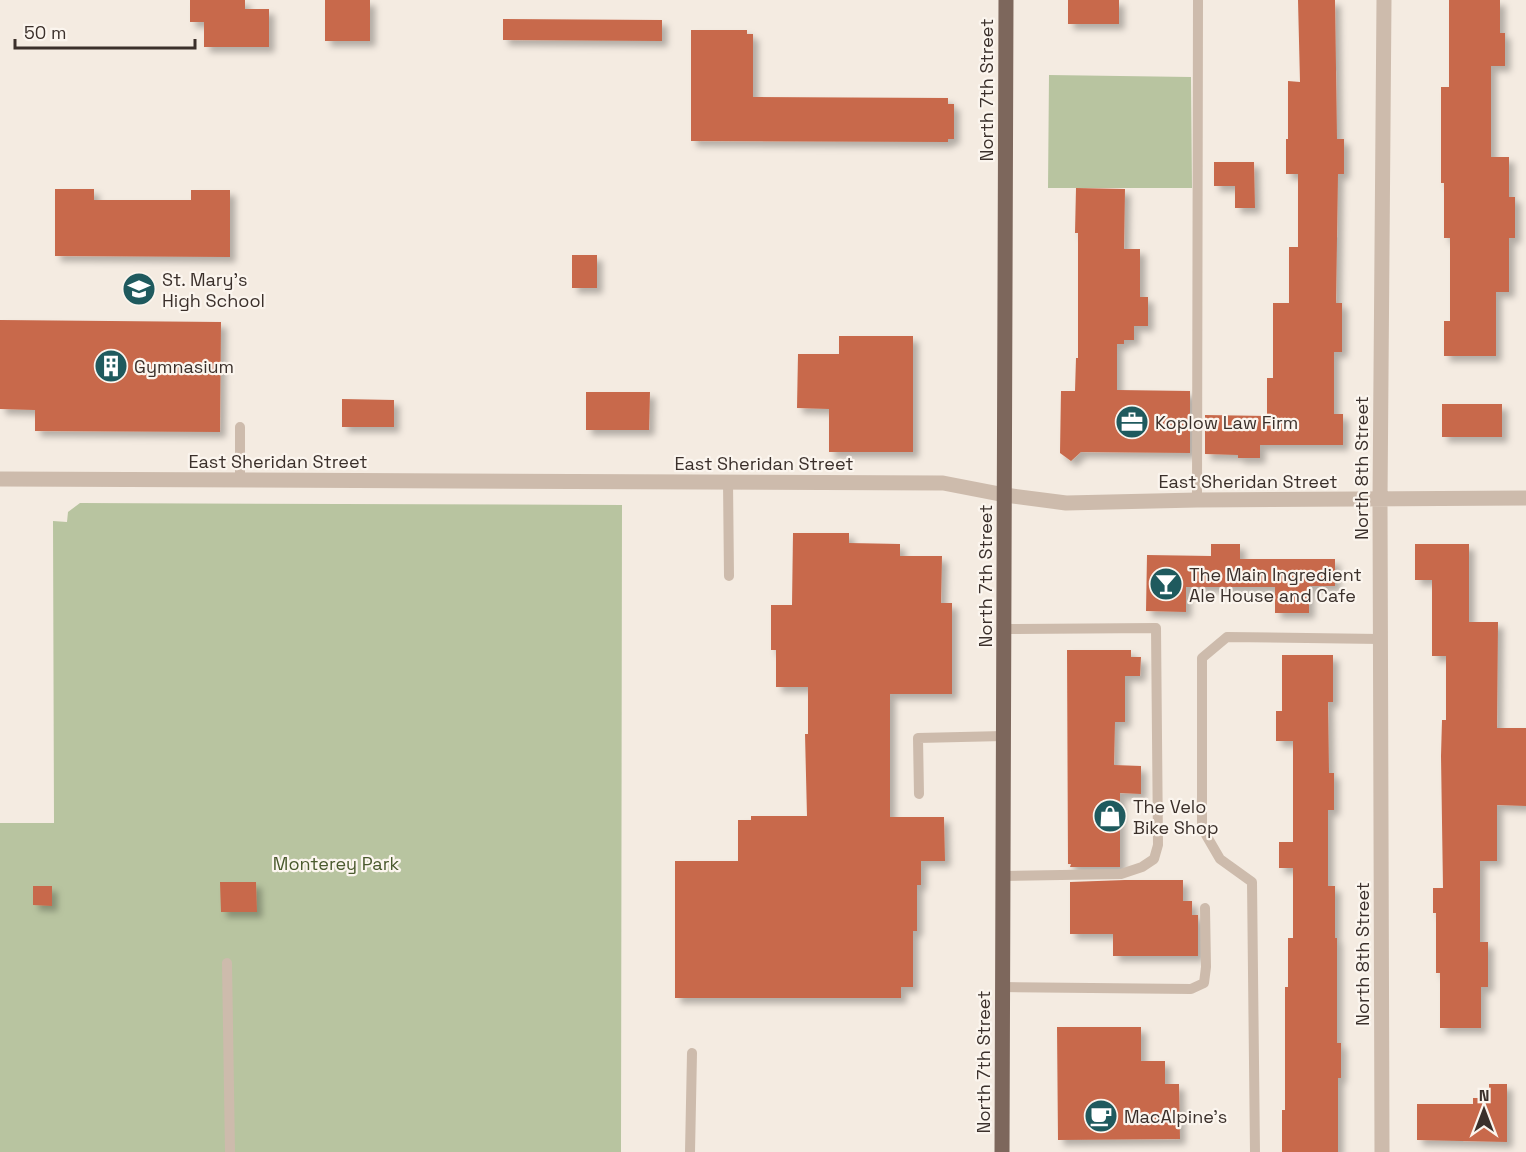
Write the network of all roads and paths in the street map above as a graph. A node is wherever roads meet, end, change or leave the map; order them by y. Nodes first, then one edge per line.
1 (1006, 0) edge
2 (1197, 0) edge
3 (1384, 0) edge
4 (240, 428) dead end
5 (0, 479) edge
6 (240, 480) junction
7 (728, 482) junction
8 (1005, 495) junction
9 (1526, 498) edge
10 (1197, 500) junction
11 (1380, 500) junction
12 (729, 576) dead end
13 (1004, 629) junction
14 (1380, 639) junction
15 (1004, 736) junction
16 (920, 794) dead end
17 (1004, 876) junction
18 (1205, 908) dead end
19 (227, 963) dead end
20 (1004, 987) junction
21 (692, 1053) dead end
22 (230, 1152) edge
23 (690, 1152) edge
24 (1002, 1152) edge
25 (1255, 1152) edge
26 (1382, 1152) edge

1 - 8 main road, North 7th Street
2 - 10 lane
3 - 11 street, North 8th Street
4 - 6 lane
5 - 6 street, East Sheridan Street
6 - 7 street, East Sheridan Street
7 - 8 street, East Sheridan Street
7 - 12 lane
8 - 10 street, East Sheridan Street
8 - 13 main road, North 7th Street
9 - 11 street, East Sheridan Street
10 - 11 street, East Sheridan Street
11 - 14 street, North 8th Street
13 - 15 main road, North 7th Street
13 - 17 lane
14 - 25 lane
14 - 26 street, North 8th Street
15 - 16 lane
15 - 17 main road, North 7th Street
17 - 20 main road, North 7th Street
18 - 20 lane
19 - 22 lane
20 - 24 main road, North 7th Street
21 - 23 lane

